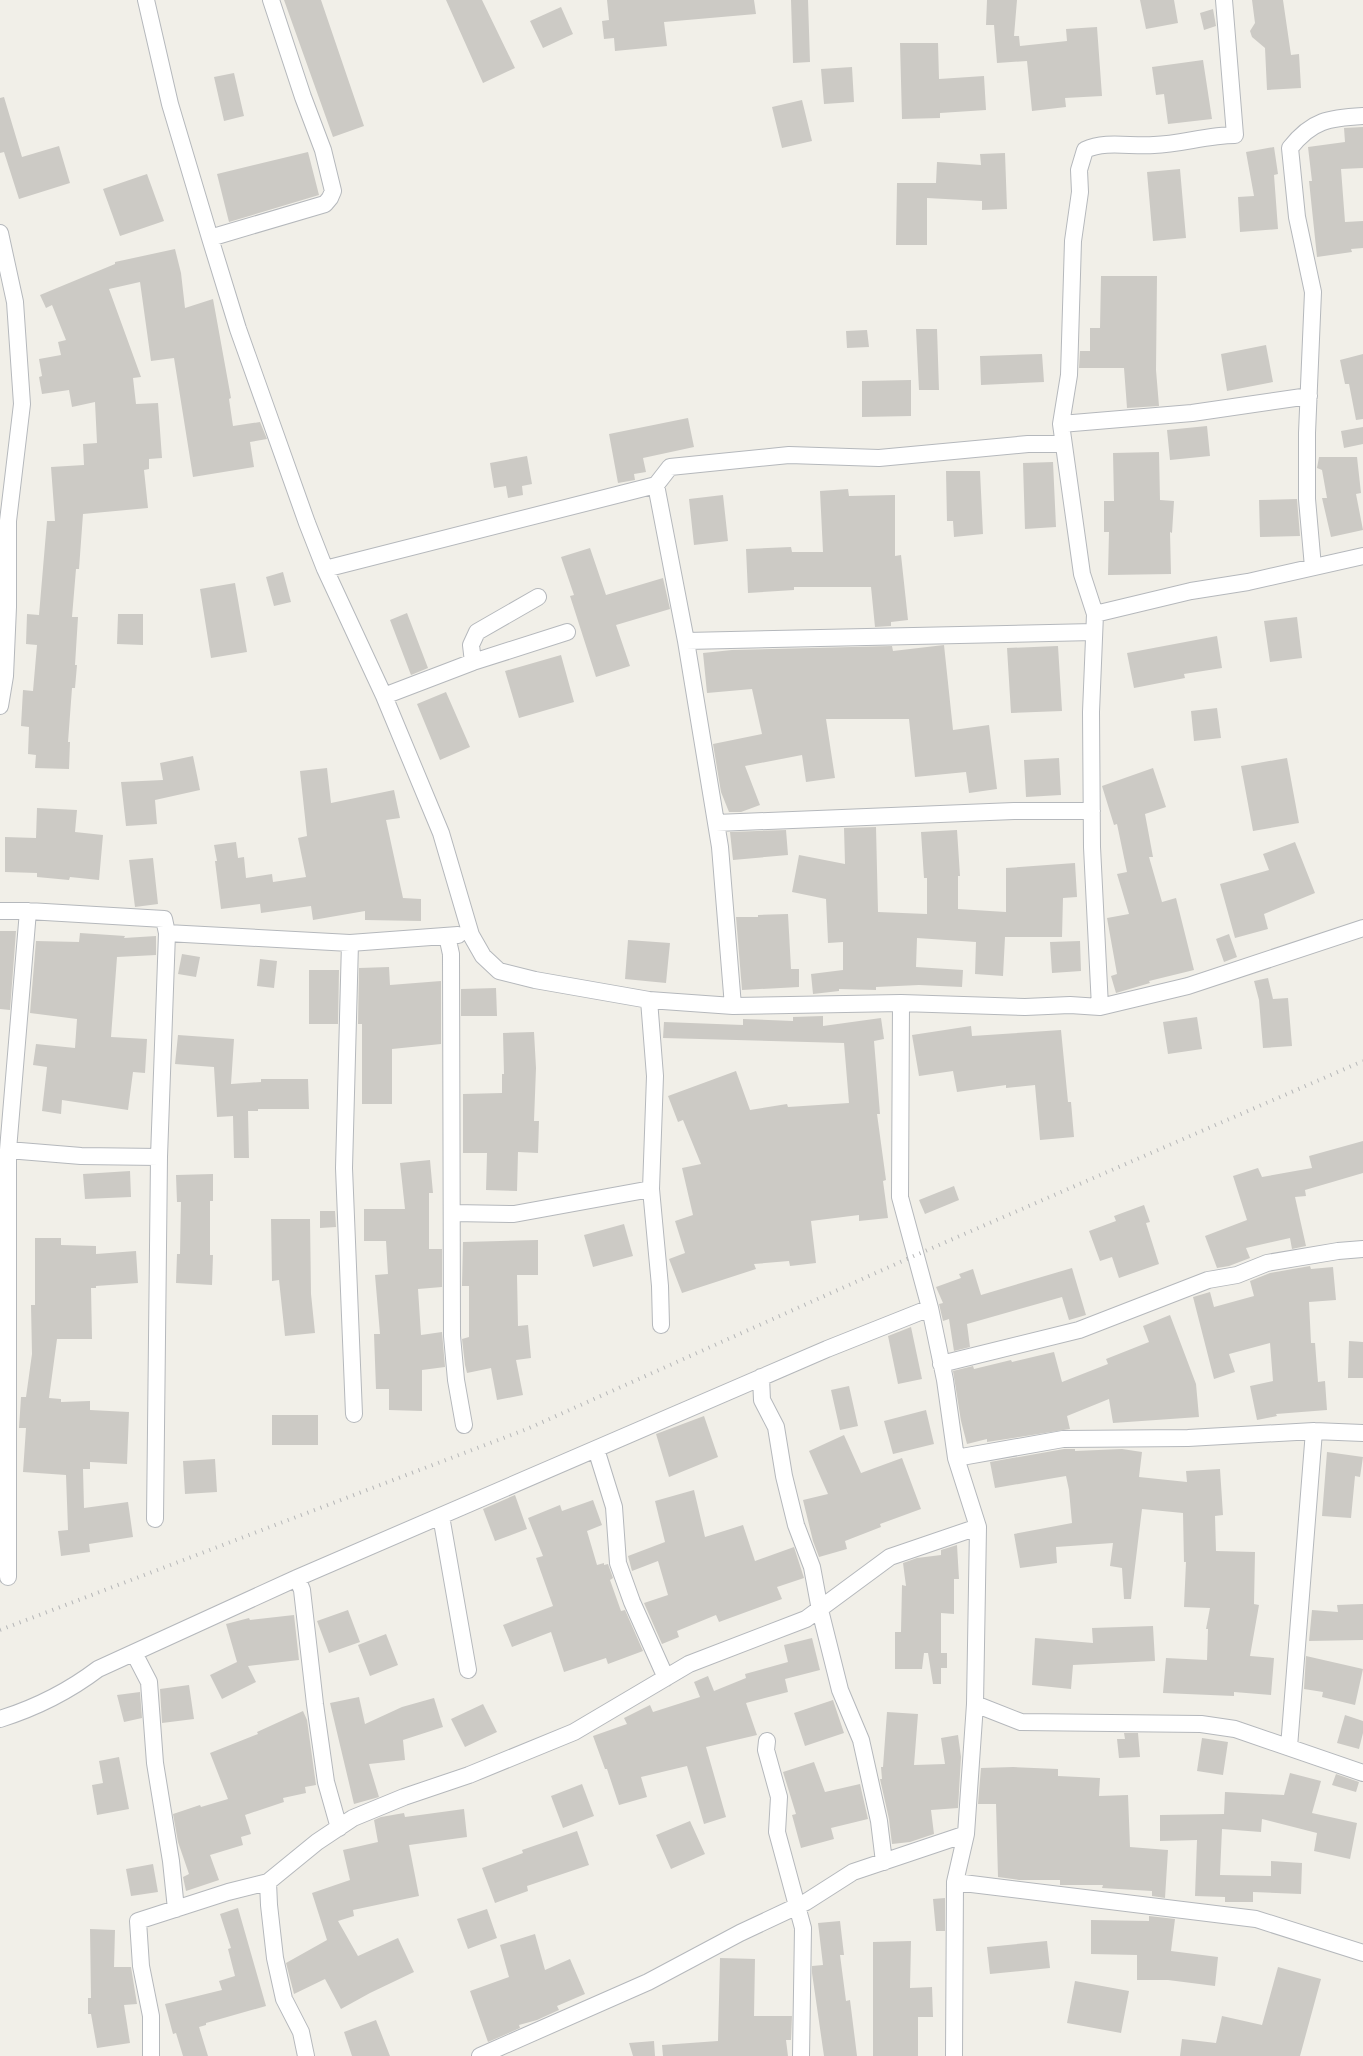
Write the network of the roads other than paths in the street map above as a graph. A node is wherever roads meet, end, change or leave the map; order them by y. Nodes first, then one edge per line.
1 (146, 0) edge
2 (271, 0) edge
3 (1224, 0) edge
4 (1363, 116) edge
5 (0, 233) edge
6 (210, 238) junction
7 (1309, 396) junction
8 (1061, 424) junction
9 (1064, 444) junction
10 (656, 485) junction
11 (1363, 556) edge
12 (1314, 567) junction
13 (325, 569) junction
14 (538, 596) dead end
15 (1095, 614) junction
16 (567, 632) dead end
17 (1094, 632) junction
18 (686, 641) junction
19 (473, 662) junction
20 (2, 675) edge
21 (384, 696) junction
22 (0, 706) edge
23 (1092, 811) junction
24 (716, 823) junction
25 (0, 911) edge
26 (28, 911) junction
27 (1363, 928) edge
28 (167, 934) junction
29 (471, 935) junction
30 (447, 936) junction
31 (350, 943) junction
32 (649, 1000) junction
33 (901, 1003) junction
34 (733, 1006) junction
35 (1100, 1007) junction
36 (8, 1150) junction
37 (159, 1157) junction
38 (650, 1189) junction
39 (453, 1213) junction
40 (1363, 1250) edge
41 (930, 1308) junction
42 (661, 1325) dead end
43 (941, 1364) junction
44 (761, 1377) junction
45 (354, 1414) dead end
46 (464, 1424) dead end
47 (1314, 1431) junction
48 (1363, 1433) edge
49 (596, 1449) junction
50 (956, 1458) junction
51 (441, 1516) junction
52 (155, 1519) dead end
53 (978, 1527) junction
54 (8, 1577) dead end
55 (297, 1578) junction
56 (820, 1610) junction
57 (134, 1653) junction
58 (468, 1670) dead end
59 (666, 1678) junction
60 (975, 1704) junction
61 (0, 1719) edge
62 (767, 1741) dead end
63 (1289, 1747) junction
64 (1363, 1773) edge
65 (339, 1828) junction
66 (966, 1834) junction
67 (884, 1862) junction
68 (268, 1882) junction
69 (956, 1882) junction
70 (796, 1907) junction
71 (176, 1909) junction
72 (1363, 1953) edge
73 (151, 2056) edge
74 (306, 2056) edge
75 (480, 2056) edge
76 (801, 2056) edge
77 (954, 2056) edge

1 - 6 street
2 - 6 street
3 - 8 street
4 - 7 street
5 - 20 street
6 - 13 street
7 - 8 street
7 - 12 street
8 - 9 street
9 - 10 street
9 - 15 street
10 - 13 street
10 - 18 street
11 - 12 street
12 - 15 street
13 - 21 street
14 - 19 street
15 - 17 street
16 - 19 street
17 - 18 street
17 - 23 street
18 - 24 street
19 - 21 street
20 - 22 street
21 - 29 street
23 - 24 street
23 - 35 street
24 - 34 street
25 - 26 street
26 - 28 street
26 - 36 street
27 - 35 street
28 - 31 street
28 - 37 street
29 - 30 street
29 - 32 street
30 - 31 street
30 - 39 street
31 - 45 street
32 - 34 street
32 - 38 street
33 - 34 street
33 - 35 street
33 - 41 street
36 - 37 street
36 - 54 street
37 - 52 street
38 - 39 street
38 - 42 street
39 - 46 street
40 - 43 street
41 - 43 street
41 - 44 street
43 - 50 street
44 - 49 street
44 - 56 street
47 - 48 street
47 - 50 street
47 - 63 street
49 - 51 street
49 - 59 street
50 - 53 street
51 - 55 street
51 - 58 street
53 - 56 street
53 - 60 street
55 - 57 street
55 - 65 street
56 - 59 street
56 - 67 street
57 - 61 street
57 - 71 street
59 - 65 street
60 - 63 street
60 - 66 street
62 - 70 street
63 - 64 street
65 - 68 street
66 - 67 street
66 - 69 street
67 - 70 street
68 - 71 street
68 - 74 street
69 - 72 street
69 - 77 street
70 - 75 street
70 - 76 street
71 - 73 street

